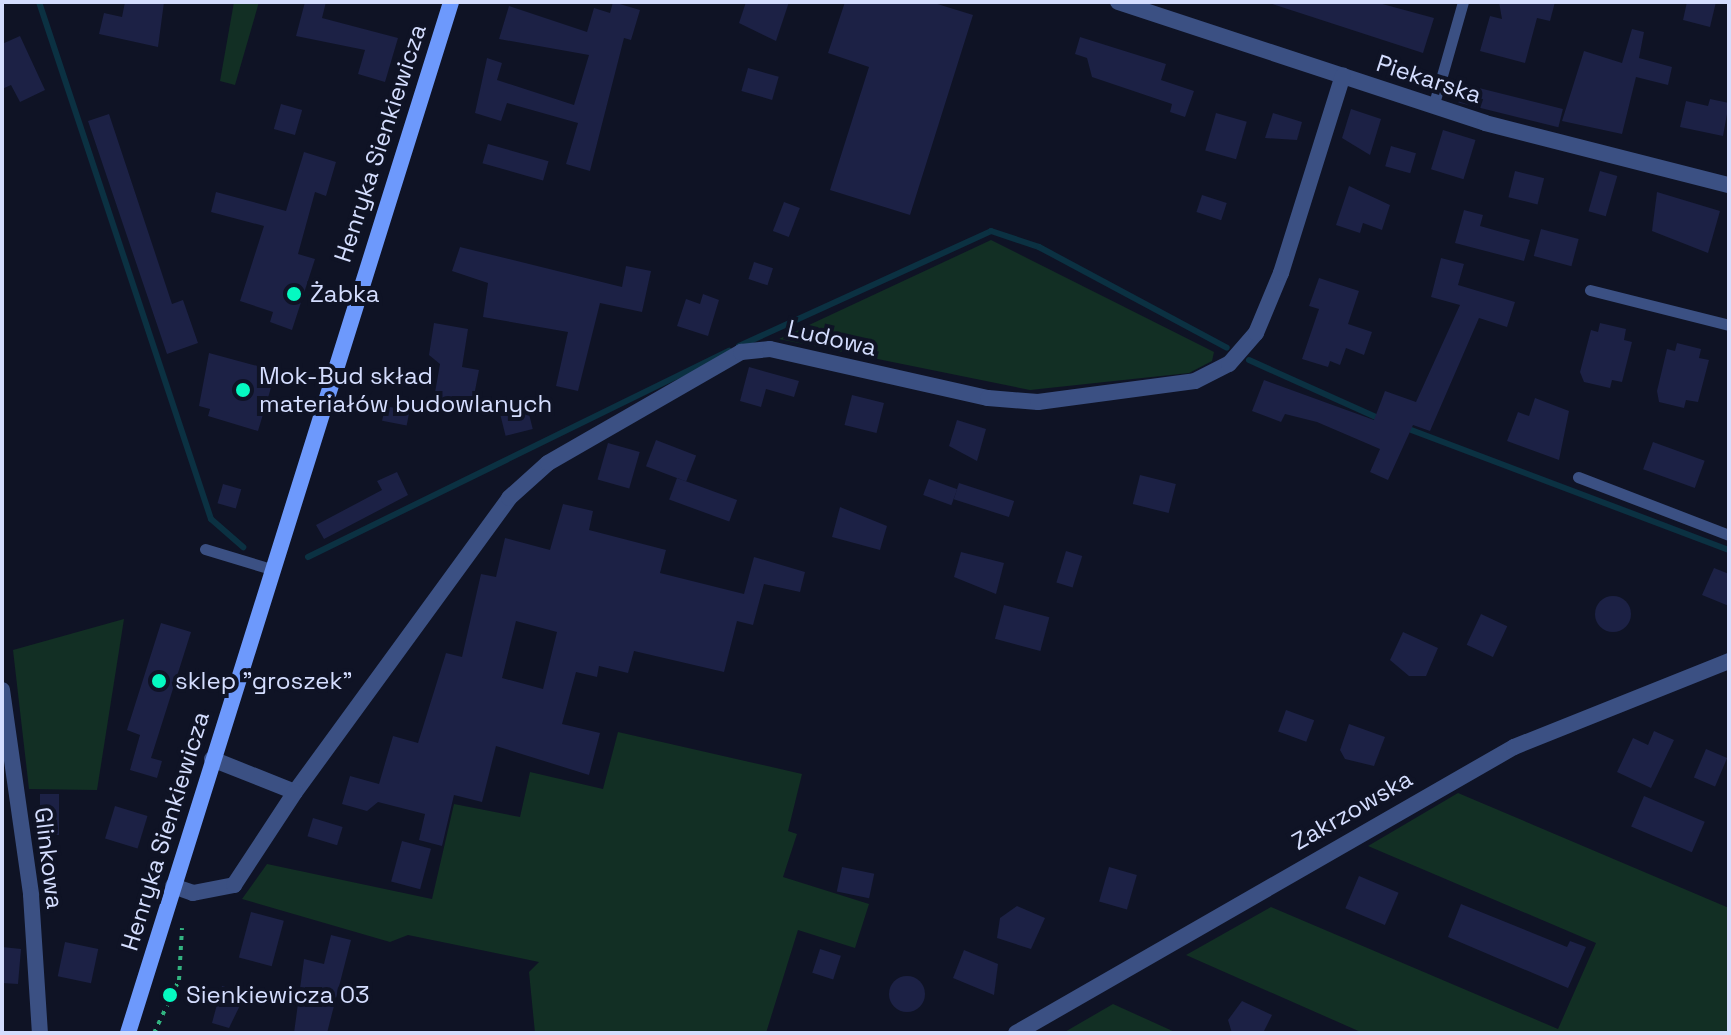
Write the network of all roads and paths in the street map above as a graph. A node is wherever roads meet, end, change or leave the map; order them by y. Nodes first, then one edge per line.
1 (451, 2) edge
2 (1118, 2) edge
3 (1463, 2) edge
4 (1343, 75) junction
5 (1433, 107) junction
6 (1729, 185) edge
7 (1590, 290) dead end
8 (1729, 325) edge
9 (1578, 477) dead end
10 (1729, 535) edge
11 (205, 549) dead end
12 (271, 569) junction
13 (1729, 661) edge
14 (2, 690) edge
15 (212, 759) junction
16 (295, 792) junction
17 (173, 886) junction
18 (193, 893) junction
19 (40, 1033) edge
20 (128, 1033) edge
21 (154, 1033) edge
22 (1016, 1033) edge

1 - 12 main road, Henryka Sienkiewicza
2 - 4 street, Piekarska
3 - 5 lane
4 - 5 street, Piekarska
4 - 16 street, Ludowa
5 - 6 street, Piekarska
7 - 8 lane
9 - 10 lane
11 - 12 lane
12 - 15 main road, Henryka Sienkiewicza
13 - 22 street, Zakrzowska
14 - 19 street, Glinkowa
15 - 16 street
15 - 17 main road, Henryka Sienkiewicza
16 - 18 street, Ludowa
17 - 18 street
17 - 20 main road, Henryka Sienkiewicza
18 - 21 path

